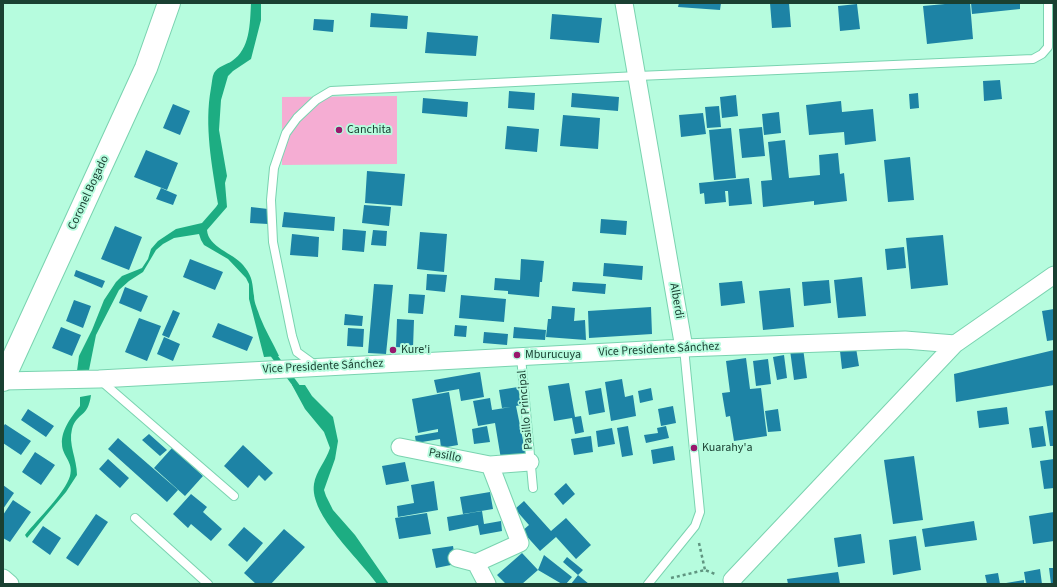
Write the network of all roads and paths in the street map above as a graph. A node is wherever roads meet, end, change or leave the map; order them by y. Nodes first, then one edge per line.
1 (169, 3) edge
2 (624, 3) edge
3 (1048, 3) edge
4 (638, 76) junction
5 (1054, 275) edge
6 (956, 344) junction
7 (684, 348) junction
8 (521, 357) junction
9 (312, 367) junction
10 (97, 379) junction
11 (3, 381) edge
12 (400, 447) dead end
13 (530, 462) junction
14 (490, 465) junction
15 (533, 488) dead end
16 (234, 496) dead end
17 (135, 518) dead end
18 (695, 526) junction
19 (457, 558) dead end
20 (476, 563) junction
21 (705, 570) junction
22 (3, 578) edge
23 (733, 582) edge
24 (10, 584) edge
25 (208, 584) edge
26 (487, 584) edge
27 (649, 584) edge

1 - 11 street, Coronel Bogado
2 - 4 street, Alberdi
3 - 4 lane
4 - 7 street, Alberdi
4 - 9 lane
5 - 6 street
6 - 7 street, Vice Presidente Sánchez
6 - 23 street
7 - 8 street, Vice Presidente Sánchez
7 - 18 lane, Alberdi
8 - 9 street, Vice Presidente Sánchez
8 - 13 lane, Pasillo Principal
9 - 10 street, Vice Presidente Sánchez
10 - 11 street, Vice Presidente Sánchez
10 - 16 lane
12 - 14 street, Pasillo
13 - 14 street, Pasillo Principal
13 - 15 lane, Pasillo Principal
14 - 20 street
17 - 25 lane
18 - 21 path
18 - 27 lane, Alberdi
19 - 20 street
20 - 26 street
21 - 23 path
21 - 27 path
22 - 24 street

